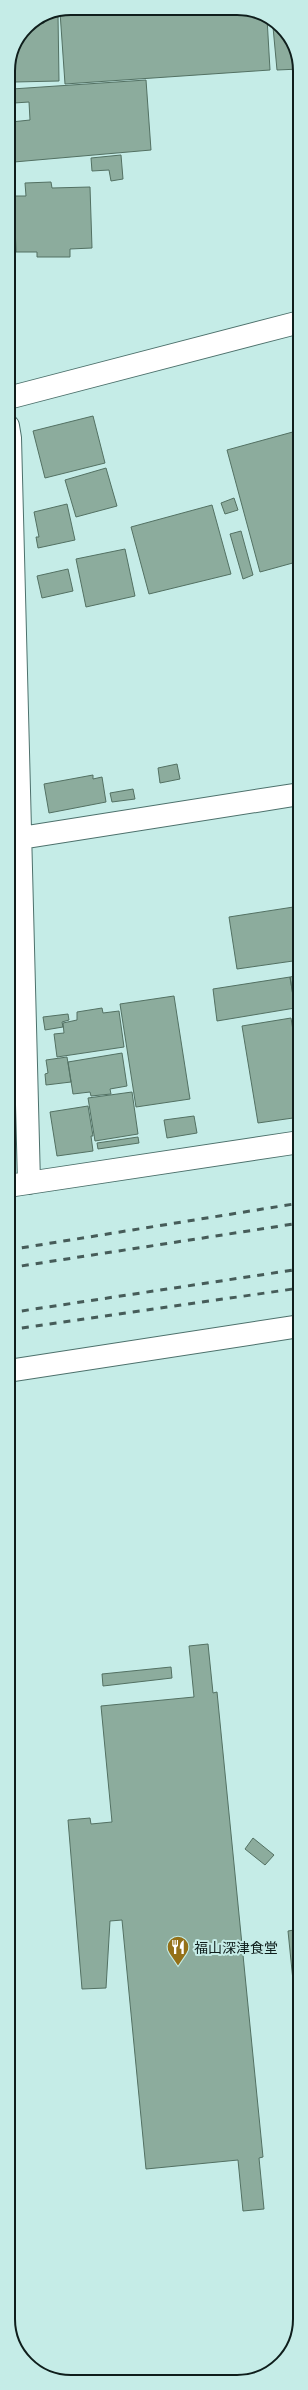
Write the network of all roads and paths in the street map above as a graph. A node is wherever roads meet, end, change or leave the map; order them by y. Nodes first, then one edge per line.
1 (293, 324) edge
2 (15, 396) edge
3 (293, 795) edge
4 (15, 839) edge
5 (293, 1143) edge
6 (18, 1184) edge
7 (293, 1327) edge
8 (15, 1370) edge

1 - 2 street
3 - 4 street
4 - 6 street
5 - 6 street
7 - 8 street

